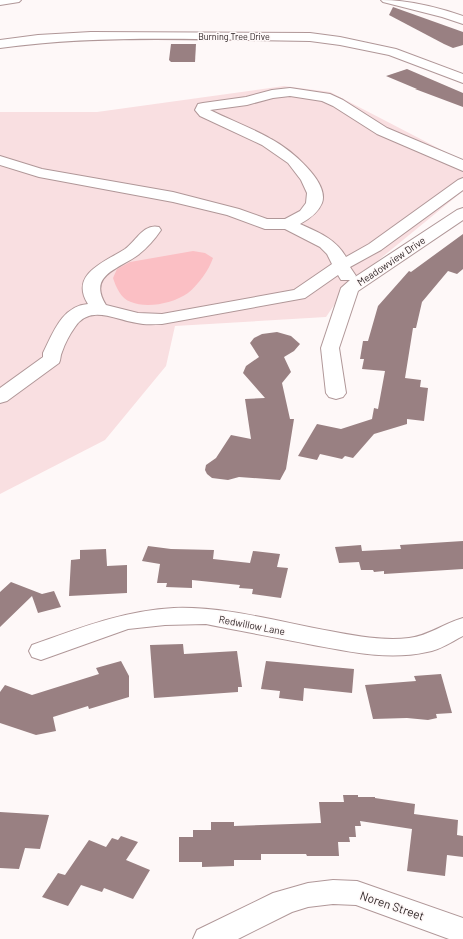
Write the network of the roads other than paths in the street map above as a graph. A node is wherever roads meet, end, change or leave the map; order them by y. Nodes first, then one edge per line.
1 (15, 0) edge
2 (387, 0) edge
3 (0, 2) edge
4 (463, 20) edge
5 (0, 44) edge
6 (463, 79) edge
7 (0, 160) edge
8 (463, 167) edge
9 (463, 183) edge
10 (463, 213) edge
11 (288, 224) junction
12 (153, 230) dead end
13 (340, 266) junction
14 (358, 283) junction
15 (100, 309) junction
16 (336, 393) dead end
17 (0, 397) edge
18 (463, 626) edge
19 (41, 651) dead end
20 (463, 931) edge
21 (208, 939) edge

1 - 3 street
2 - 4 street
5 - 6 street, Burning Tree Drive
7 - 11 street
8 - 11 street
9 - 13 street
10 - 14 street, Meadowview Drive
11 - 13 street
12 - 15 street
13 - 14 street
13 - 15 street
14 - 16 street, Meadowview Drive
15 - 17 street
18 - 19 street, Redwillow Lane
20 - 21 street, Noren Street

